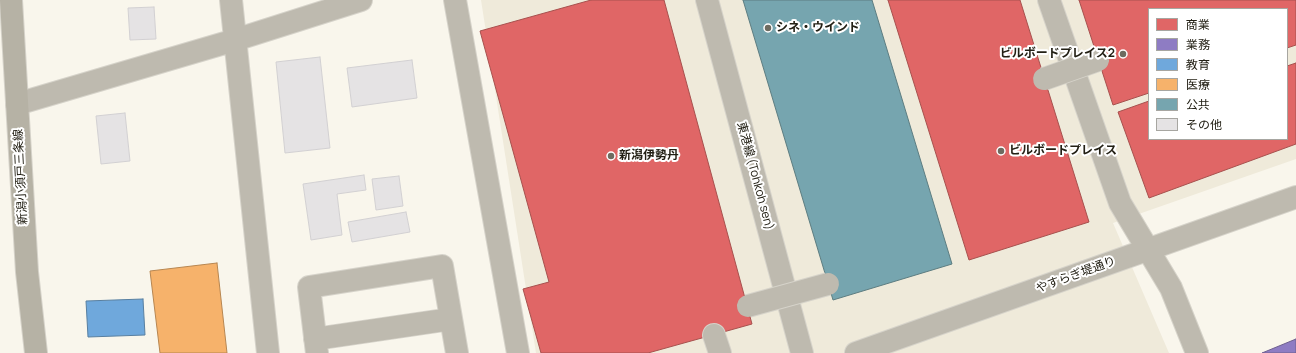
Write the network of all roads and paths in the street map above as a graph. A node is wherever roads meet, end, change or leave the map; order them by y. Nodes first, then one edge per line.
1 (11, 0) edge
2 (231, 0) edge
3 (361, 0) edge
4 (455, 0) edge
5 (707, 0) edge
6 (1049, 0) edge
7 (235, 40) junction
8 (1098, 60) dead end
9 (1044, 79) dead end
10 (17, 104) junction
11 (1296, 197) edge
12 (1148, 249) junction
13 (828, 284) dead end
14 (748, 306) dead end
15 (451, 319) junction
16 (316, 346) edge
17 (36, 353) edge
18 (268, 353) edge
19 (457, 353) edge
20 (518, 353) edge
21 (802, 353) edge
22 (856, 353) edge
23 (1197, 353) edge

1 - 10 main road, 新潟小須戸三条線
2 - 7 street
3 - 7 street
4 - 20 street
5 - 21 street, 東港線 (Tohkoh sen)
6 - 12 street
7 - 10 street
7 - 18 street
8 - 9 street, bridge
10 - 17 main road, 新潟小須戸三条線
11 - 12 street, やすらぎ堤通り
12 - 22 street, やすらぎ堤通り
12 - 23 street
13 - 14 street, bridge
15 - 16 street
15 - 16 street
15 - 19 street

